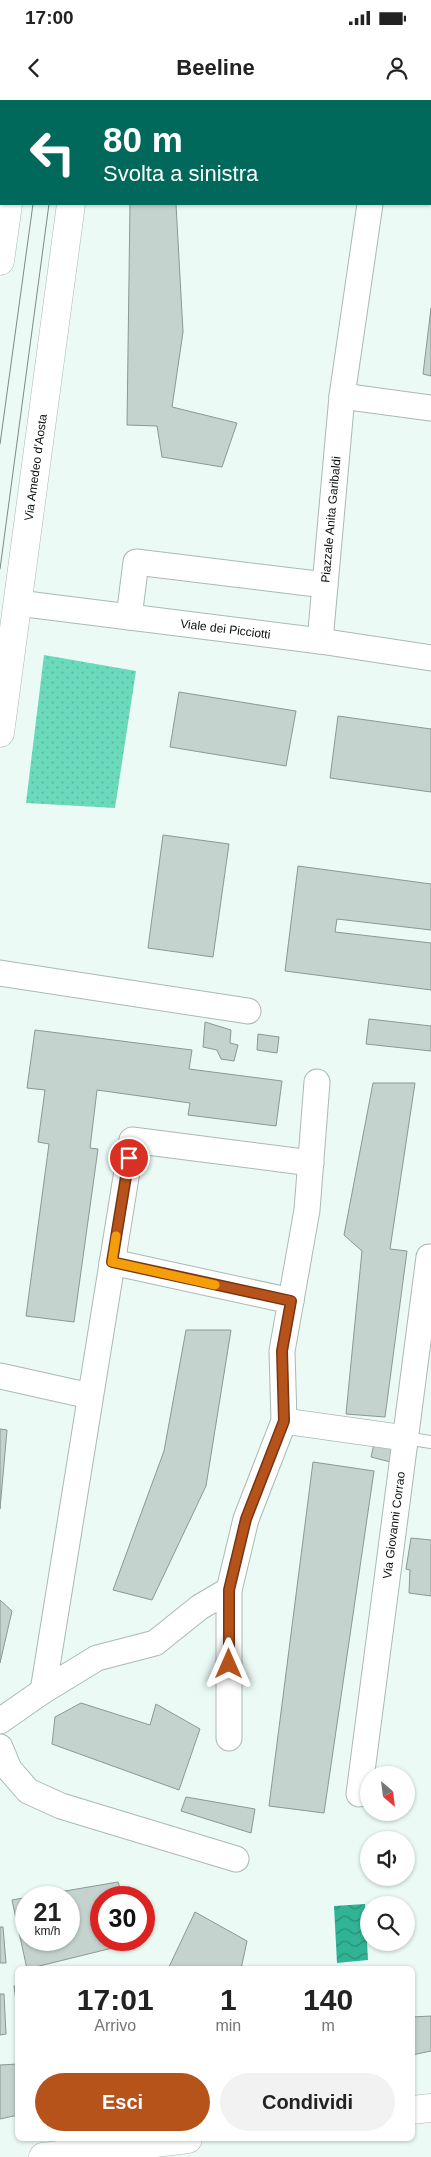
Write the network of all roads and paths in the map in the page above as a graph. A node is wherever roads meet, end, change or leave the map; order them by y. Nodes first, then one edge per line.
1 (8, 205) edge
2 (71, 205) edge
3 (370, 205) edge
4 (0, 261) edge
5 (342, 396) junction
6 (431, 408) edge
7 (325, 584) junction
8 (18, 603) junction
9 (129, 617) junction
10 (320, 641) junction
11 (431, 658) edge
12 (0, 733) edge
13 (0, 973) edge
14 (248, 1011) dead end
15 (317, 1082) dead end
16 (311, 1163) junction
17 (430, 1257) edge
18 (112, 1262) junction
19 (291, 1301) junction
20 (0, 1376) edge
21 (90, 1396) junction
22 (284, 1421) junction
23 (405, 1438) junction
24 (431, 1442) edge
25 (229, 1590) junction
26 (43, 1691) junction
27 (0, 1721) edge
28 (229, 1738) dead end
29 (0, 1747) edge
30 (359, 1794) dead end
31 (236, 1859) dead end
32 (431, 2108) edge
33 (415, 2110) edge
34 (172, 2141) edge
35 (43, 2157) edge

1 - 4 street
2 - 8 street, Via Amedeo d'Aosta
3 - 5 street, Piazzale Anita Garibaldi
5 - 6 street
5 - 7 street, Piazzale Anita Garibaldi
7 - 9 street
7 - 10 street, Piazzale Anita Garibaldi
8 - 9 street, Viale dei Picciotti
8 - 12 street, Via Amedeo d'Aosta
9 - 10 street, Viale dei Picciotti
10 - 11 street, Viale dei Picciotti
13 - 14 street
15 - 16 street
16 - 18 street
16 - 19 street
17 - 23 street, Via Giovanni Corrao
18 - 19 street
18 - 21 street
19 - 22 street
20 - 21 street
21 - 26 street
22 - 23 street
22 - 25 street
23 - 24 lane
23 - 30 street, Via Giovanni Corrao
25 - 26 street
25 - 28 street
26 - 27 street
29 - 31 street
32 - 33 street
34 - 35 street

